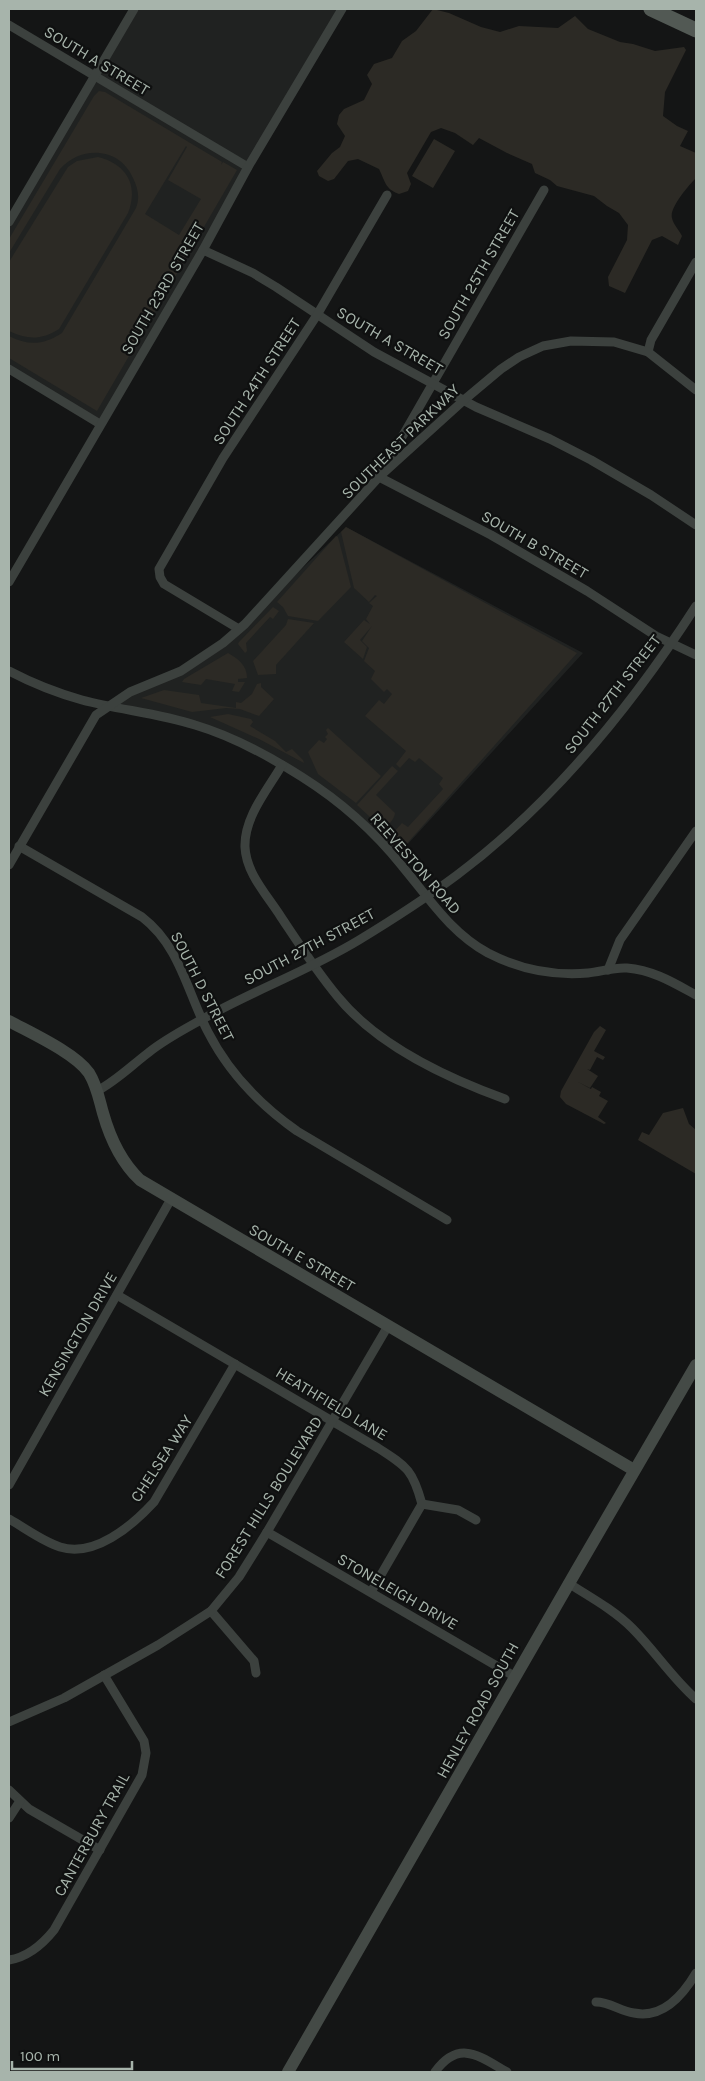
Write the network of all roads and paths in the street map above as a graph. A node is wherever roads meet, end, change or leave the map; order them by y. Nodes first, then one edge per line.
1 (134, 9) edge
2 (342, 9) edge
3 (651, 9) edge
4 (9, 25) edge
5 (696, 30) edge
6 (95, 76) junction
7 (248, 166) junction
8 (544, 190) dead end
9 (387, 195) dead end
10 (9, 222) edge
11 (203, 250) junction
12 (696, 262) edge
13 (318, 316) junction
14 (648, 352) junction
15 (9, 369) edge
16 (433, 383) junction
17 (696, 390) edge
18 (464, 400) junction
19 (100, 424) junction
20 (379, 477) junction
21 (696, 525) edge
22 (9, 582) edge
23 (696, 606) edge
24 (239, 629) junction
25 (672, 644) junction
26 (696, 655) edge
27 (9, 670) edge
28 (107, 706) junction
29 (282, 765) junction
30 (696, 831) edge
31 (19, 846) junction
32 (9, 865) edge
33 (425, 896) junction
34 (314, 965) junction
35 (608, 970) junction
36 (696, 995) edge
37 (202, 1019) junction
38 (9, 1020) edge
39 (97, 1090) junction
40 (505, 1099) dead end
41 (171, 1199) junction
42 (447, 1220) dead end
43 (117, 1295) junction
44 (388, 1326) junction
45 (235, 1364) junction
46 (696, 1365) edge
47 (333, 1421) junction
48 (634, 1470) junction
49 (9, 1485) edge
50 (422, 1504) junction
51 (9, 1519) edge
52 (476, 1520) dead end
53 (268, 1532) junction
54 (568, 1583) junction
55 (371, 1592) junction
56 (211, 1611) junction
57 (256, 1674) dead end
58 (104, 1675) junction
59 (514, 1676) junction
60 (696, 1699) edge
61 (9, 1722) edge
62 (9, 1790) edge
63 (20, 1801) junction
64 (9, 1818) edge
65 (100, 1850) junction
66 (9, 1960) edge
67 (696, 1973) edge
68 (596, 2002) dead end
69 (288, 2072) edge
70 (435, 2072) edge
71 (507, 2072) edge

1 - 6 street
2 - 7 street, SOUTH 23RD STREET
3 - 5 main road
4 - 6 street, SOUTH A STREET
6 - 7 street, SOUTH A STREET
6 - 10 street
7 - 11 street, SOUTH 23RD STREET
8 - 16 street, SOUTH 25TH STREET
9 - 13 street, SOUTH 24TH STREET
11 - 13 street, SOUTH A STREET
11 - 19 street, SOUTH 23RD STREET
12 - 14 street
13 - 16 street, SOUTH A STREET
13 - 24 street, SOUTH 24TH STREET
14 - 17 street, SOUTHEAST PARKWAY
14 - 18 street, SOUTHEAST PARKWAY
15 - 19 street
16 - 18 street, SOUTH A STREET
16 - 20 street, SOUTH 25TH STREET
18 - 20 street, SOUTHEAST PARKWAY
18 - 21 street, SOUTH A STREET
19 - 22 street, SOUTH 23RD STREET
20 - 24 street, SOUTHEAST PARKWAY
20 - 25 street, SOUTH B STREET
23 - 25 street, SOUTH 27TH STREET
24 - 28 street, SOUTHEAST PARKWAY
25 - 26 street, SOUTH B STREET
25 - 33 street, SOUTH 27TH STREET
27 - 28 street, REEVESTON ROAD
28 - 29 street, REEVESTON ROAD
28 - 31 street
29 - 33 street, REEVESTON ROAD
29 - 34 street
30 - 35 street
31 - 32 street
31 - 37 street, SOUTH D STREET
33 - 34 street, SOUTH 27TH STREET
33 - 35 street, REEVESTON ROAD
34 - 37 street, SOUTH 27TH STREET
34 - 40 street
35 - 36 street, REEVESTON ROAD
37 - 39 street, SOUTH 27TH STREET
37 - 42 street, SOUTH D STREET
38 - 39 street, SOUTH E STREET
39 - 41 street, SOUTH E STREET
41 - 43 street, KENSINGTON DRIVE
41 - 44 street, SOUTH E STREET
43 - 45 street, HEATHFIELD LANE
43 - 49 street, KENSINGTON DRIVE
44 - 47 street, FOREST HILLS BOULEVARD
44 - 48 street, SOUTH E STREET
45 - 47 street, HEATHFIELD LANE
45 - 51 street, CHELSEA WAY
46 - 48 street, HENLEY ROAD SOUTH
47 - 50 street, HEATHFIELD LANE
47 - 53 street, FOREST HILLS BOULEVARD
48 - 54 street, HENLEY ROAD SOUTH
50 - 52 street
50 - 55 street
53 - 55 street, STONELEIGH DRIVE
53 - 56 street, FOREST HILLS BOULEVARD
54 - 59 street, HENLEY ROAD SOUTH
54 - 60 street
55 - 59 street, STONELEIGH DRIVE
56 - 57 street
56 - 58 street, FOREST HILLS BOULEVARD
58 - 61 street, FOREST HILLS BOULEVARD
58 - 65 street, CANTERBURY TRAIL
59 - 69 street, HENLEY ROAD SOUTH
62 - 63 street
63 - 64 street
63 - 65 street
65 - 66 street, CANTERBURY TRAIL
67 - 68 street
70 - 71 street

